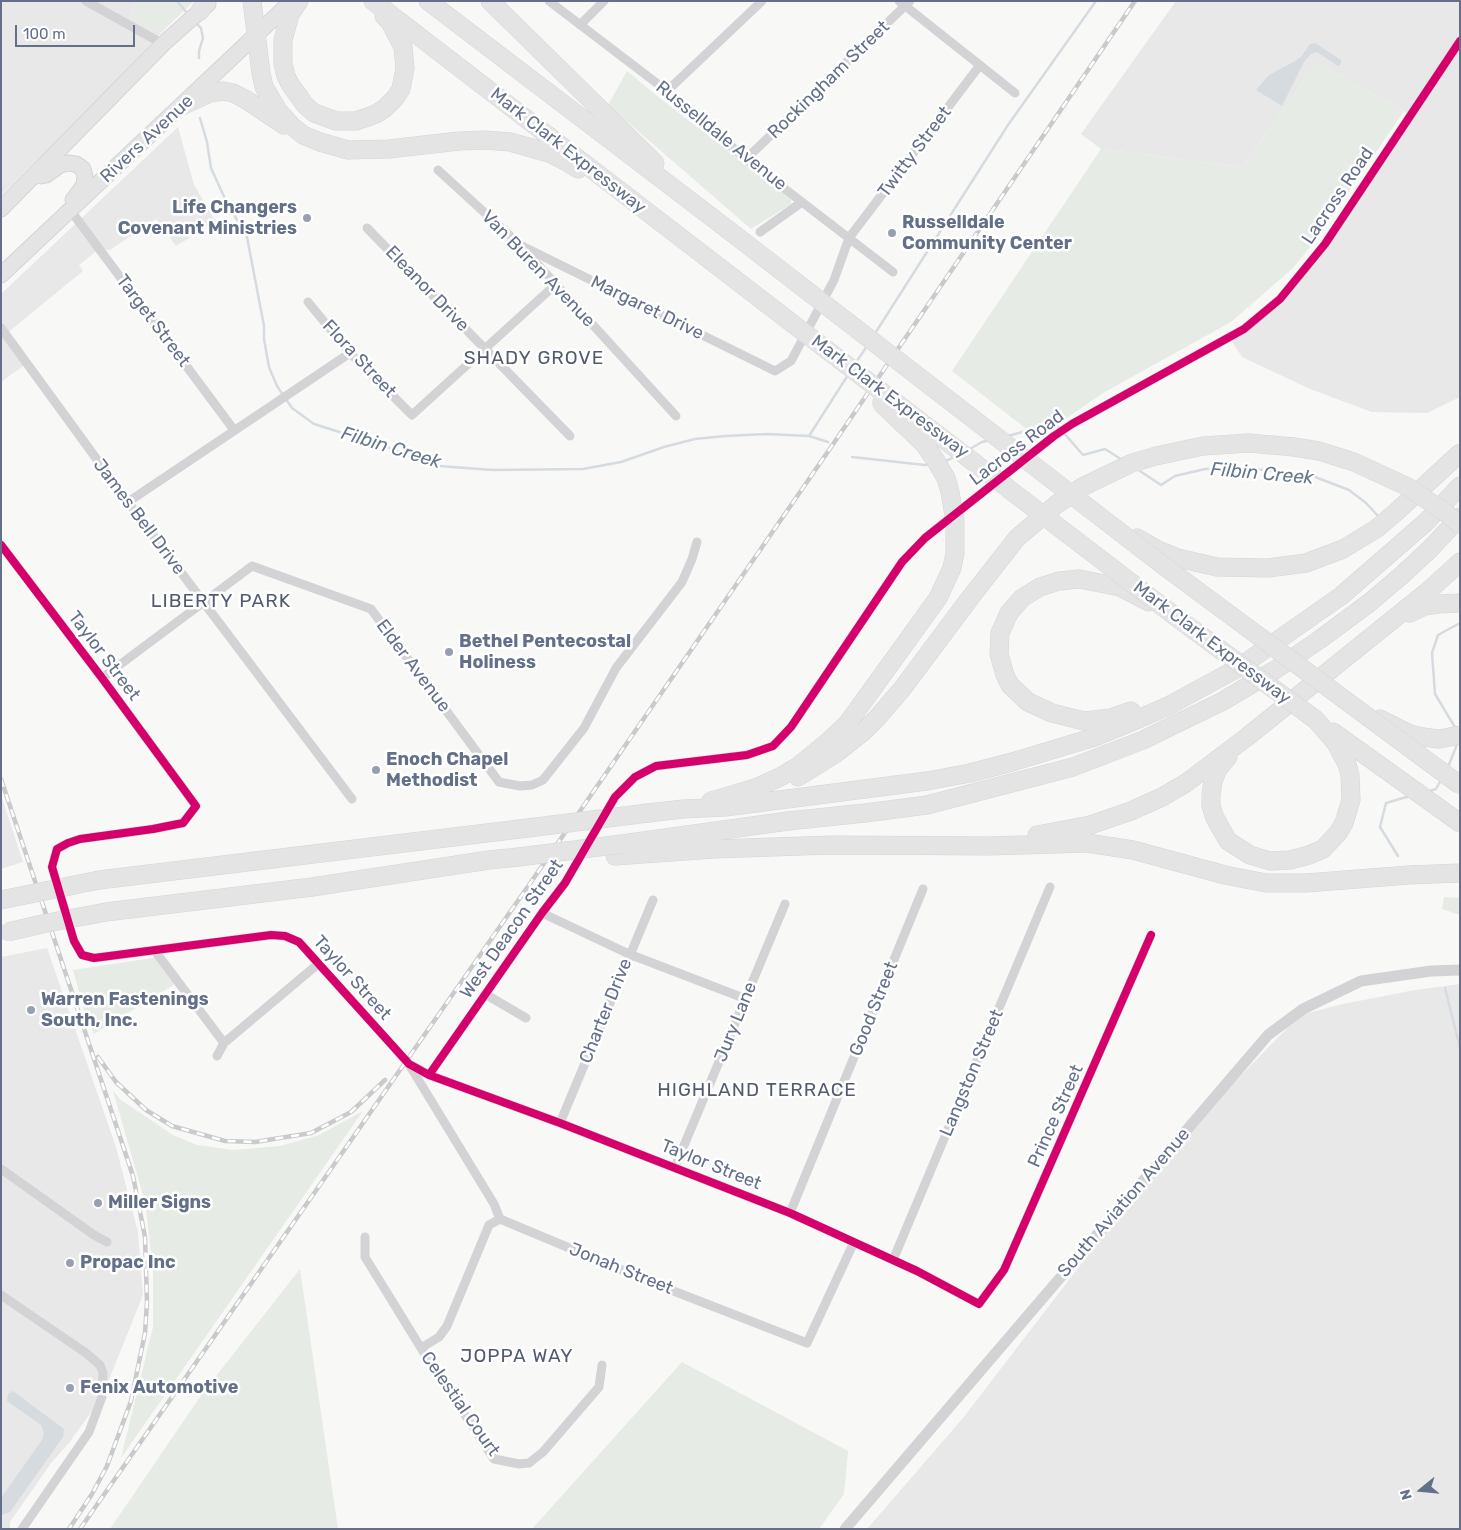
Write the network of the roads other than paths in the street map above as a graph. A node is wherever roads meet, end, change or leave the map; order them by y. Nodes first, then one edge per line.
1 (86, 1) edge
2 (252, 1) edge
3 (292, 1) edge
4 (299, 1) edge
5 (370, 1) edge
6 (373, 1) edge
7 (428, 1) edge
8 (490, 1) edge
9 (549, 1) edge
10 (604, 1) edge
11 (762, 1) edge
12 (905, 3) edge
13 (206, 5) edge
14 (580, 24) junction
15 (256, 36) junction
16 (1460, 40) edge
17 (163, 44) junction
18 (980, 65) junction
19 (667, 91) junction
20 (1015, 93) dead end
21 (182, 106) junction
22 (303, 134) junction
23 (746, 159) junction
24 (438, 170) dead end
25 (31, 179) junction
26 (802, 202) junction
27 (1, 208) edge
28 (71, 211) junction
29 (660, 222) junction
30 (718, 222) junction
31 (367, 228) dead end
32 (760, 232) dead end
33 (849, 238) junction
34 (520, 246) junction
35 (24, 253) junction
36 (1, 256) edge
37 (1, 267) edge
38 (893, 272) dead end
39 (1, 275) edge
40 (555, 285) junction
41 (308, 302) dead end
42 (798, 327) junction
43 (1, 328) edge
44 (486, 348) junction
45 (350, 353) junction
46 (775, 371) joint
47 (676, 416) dead end
48 (234, 430) junction
49 (570, 436) dead end
50 (1460, 453) edge
51 (1460, 486) edge
52 (128, 502) junction
53 (1460, 517) edge
54 (1106, 520) junction
55 (1460, 525) edge
56 (697, 542) dead end
57 (1, 545) edge
58 (1460, 562) edge
59 (1454, 603) edge
60 (204, 604) junction
61 (1180, 620) junction
62 (1387, 624) junction
63 (102, 678) junction
64 (1216, 680) junction
65 (1334, 693) junction
66 (1316, 720) junction
67 (1460, 735) edge
68 (1247, 737) junction
69 (1460, 785) edge
70 (615, 797) joint
71 (352, 799) dead end
72 (717, 799) junction
73 (683, 808) junction
74 (1460, 823) edge
75 (944, 845) junction
76 (619, 850) junction
77 (1460, 874) edge
78 (1050, 886) dead end
79 (923, 889) dead end
80 (1, 900) edge
81 (653, 900) dead end
82 (785, 904) dead end
83 (542, 913) junction
84 (5, 933) edge
85 (1151, 934) dead end
86 (155, 951) junction
87 (630, 954) junction
88 (318, 964) junction
89 (1460, 970) edge
90 (486, 994) junction
91 (746, 999) junction
92 (526, 1018) dead end
93 (224, 1043) junction
94 (217, 1056) dead end
95 (409, 1064) junction
96 (429, 1075) junction
97 (560, 1123) junction
98 (675, 1167) junction
99 (1, 1169) edge
100 (790, 1213) junction
101 (500, 1219) junction
102 (365, 1237) dead end
103 (108, 1242) dead end
104 (854, 1242) junction
105 (893, 1260) junction
106 (1, 1295) edge
107 (979, 1304) joint
108 (421, 1348) junction
109 (602, 1365) dead end
110 (22, 1529) edge
111 (846, 1529) edge

1 - 17 street
2 - 15 highway
3 - 15 main road, Rivers Avenue
4 - 5 highway
6 - 29 highway, Mark Clark Expressway
7 - 30 highway, Mark Clark Expressway
8 - 30 highway
9 - 14 street, Russelldale Avenue
10 - 14 street
11 - 19 street
12 - 18 street
12 - 23 street, Rockingham Street
13 - 17 main road
14 - 19 street, Russelldale Avenue
15 - 21 main road, Rivers Avenue
15 - 22 highway
16 - 70 street, Lacross Road
17 - 25 main road
18 - 20 street
18 - 33 street, Twitty Street
19 - 23 street, Russelldale Avenue
21 - 22 highway
21 - 28 main road, Rivers Avenue
22 - 29 highway
23 - 26 street, Russelldale Avenue
24 - 34 street, Van Buren Avenue
25 - 27 main road
25 - 28 main road
26 - 32 street
26 - 33 street, Russelldale Avenue
28 - 35 main road, Rivers Avenue
28 - 48 street, Target Street
29 - 42 highway, Mark Clark Expressway
30 - 54 highway, Mark Clark Expressway, bridge
31 - 44 street, Eleanor Drive
33 - 38 street, Russelldale Avenue
33 - 46 street, Twitty Street
34 - 40 street, Van Buren Avenue
34 - 46 street, Margaret Drive
35 - 36 main road
35 - 37 main road
35 - 39 main road, Rivers Avenue
40 - 44 street
40 - 47 street, Van Buren Avenue
41 - 45 street, Flora Street
42 - 61 highway, Mark Clark Expressway, bridge
42 - 72 highway, bridge
43 - 52 street, James Bell Drive
44 - 45 street, Flora Street
44 - 49 street, Eleanor Drive
45 - 48 street
48 - 52 street
50 - 54 highway, bridge
51 - 64 highway
52 - 60 street, James Bell Drive
53 - 76 highway
54 - 65 highway, Mark Clark Expressway, bridge
55 - 72 highway, bridge
56 - 60 street, Elder Avenue
57 - 63 street, Taylor Street
58 - 62 highway
59 - 62 highway
60 - 63 street, Elder Avenue
60 - 71 street, James Bell Drive
61 - 64 highway, bridge
61 - 66 highway, Mark Clark Expressway, bridge
62 - 68 highway
63 - 86 street, Taylor Street
64 - 73 highway
65 - 67 highway, bridge
65 - 69 highway, Mark Clark Expressway, bridge
66 - 68 highway
66 - 74 highway, Mark Clark Expressway
68 - 75 highway
70 - 83 street, West Deacon Street
72 - 73 highway
73 - 80 highway, bridge
75 - 76 highway
75 - 77 highway
76 - 84 highway, bridge
78 - 105 street, Langston Street
79 - 100 street, Good Street
81 - 87 street, Charter Drive
82 - 91 street, Jury Lane
83 - 87 street
83 - 90 street, West Deacon Street
85 - 107 street, Prince Street
86 - 88 street, Taylor Street
86 - 93 street
87 - 91 street
87 - 97 street, Charter Drive
88 - 93 street
88 - 95 street, Taylor Street
89 - 111 street, South Aviation Avenue
90 - 92 street
90 - 96 street, West Deacon Street
91 - 98 street, Jury Lane
93 - 94 street
95 - 96 street, Taylor Street
95 - 101 street
96 - 97 street, Taylor Street
97 - 98 street, Taylor Street
98 - 100 street, Taylor Street
99 - 103 street
100 - 104 street, Taylor Street
101 - 104 street, Jonah Street
101 - 108 street
102 - 108 street, Celestial Court
104 - 105 street, Taylor Street
105 - 107 street, Taylor Street
106 - 110 street
108 - 109 street, Celestial Court

